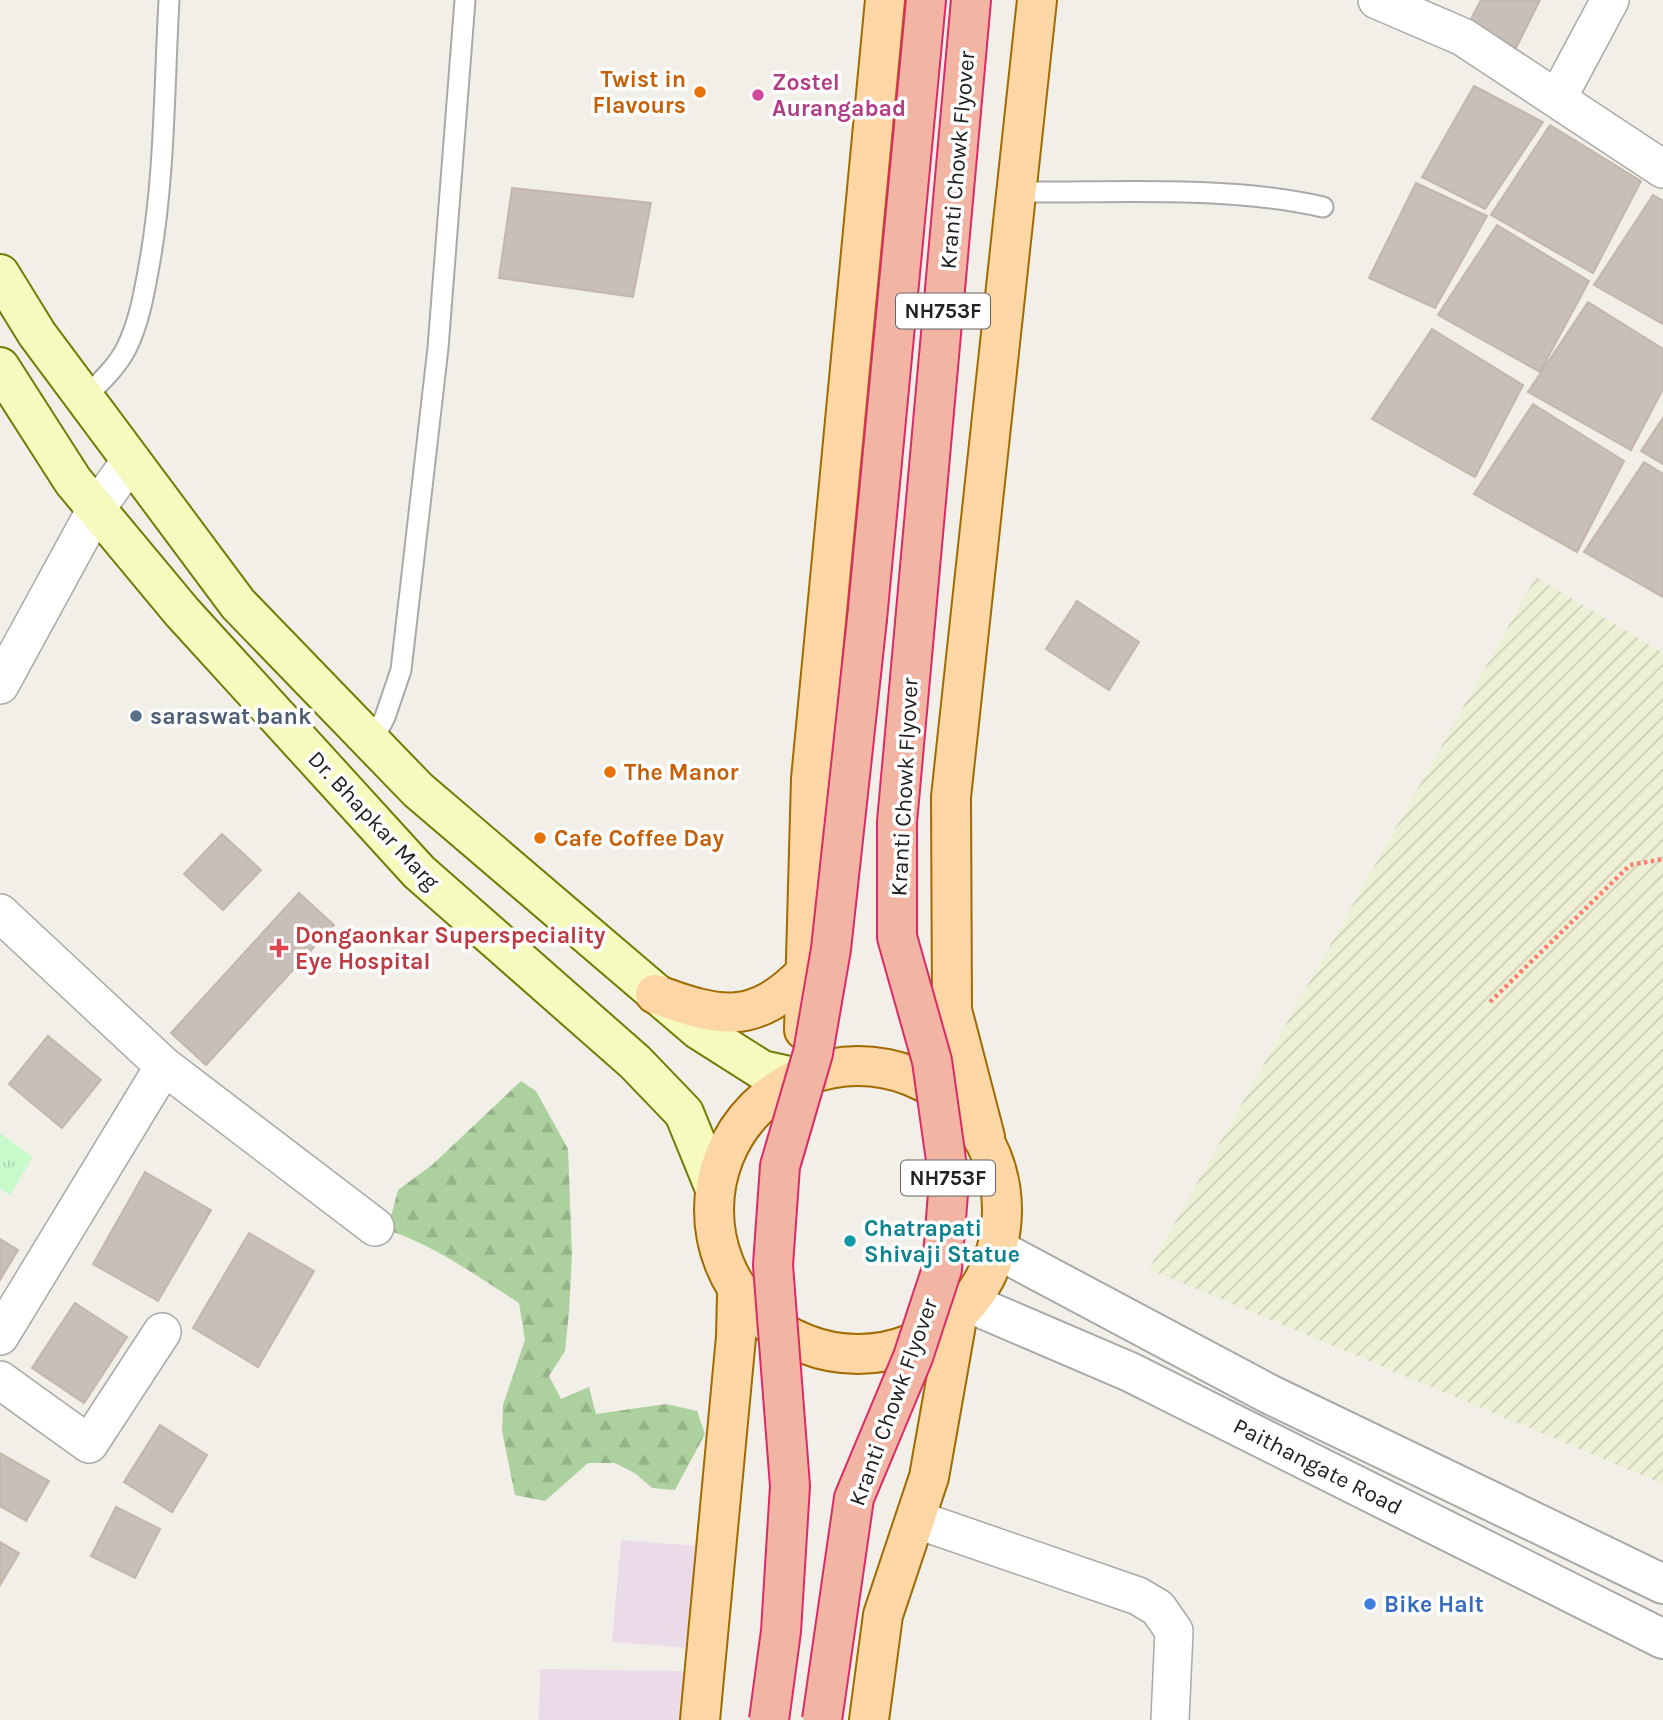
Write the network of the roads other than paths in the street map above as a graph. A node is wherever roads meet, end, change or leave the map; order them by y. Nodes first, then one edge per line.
1 (169, 0) edge
2 (465, 0) edge
3 (885, 0) edge
4 (926, 0) edge
5 (971, 0) edge
6 (1037, 0) edge
7 (1377, 0) edge
8 (1610, 0) edge
9 (1557, 99) junction
10 (1663, 169) edge
11 (1016, 192) junction
12 (1323, 207) dead end
13 (0, 274) edge
14 (0, 367) edge
15 (85, 397) junction
16 (131, 460) junction
17 (96, 509) junction
18 (0, 685) edge
19 (372, 742) junction
20 (0, 913) edge
21 (806, 972) junction
22 (655, 994) junction
23 (164, 1066) junction
24 (798, 1075) junction
25 (985, 1137) junction
26 (713, 1184) junction
27 (375, 1227) dead end
28 (997, 1249) junction
29 (737, 1293) junction
30 (963, 1308) junction
31 (162, 1332) dead end
32 (0, 1336) edge
33 (0, 1380) edge
34 (915, 1519) junction
35 (1663, 1584) edge
36 (1663, 1639) edge
37 (700, 1720) edge
38 (769, 1720) edge
39 (822, 1720) edge
40 (869, 1720) edge
41 (1170, 1720) edge

1 - 15 lane
2 - 19 lane
3 - 21 main road
4 - 38 highway, Kranti Chowk Flyover / NH753F, bridge
5 - 39 highway, Kranti Chowk Flyover / NH753F, bridge
6 - 11 main road
7 - 9 street
8 - 9 street
9 - 10 street
11 - 12 lane
11 - 25 main road
13 - 15 main road
14 - 17 main road, Dr. Bhapkar Marg
15 - 16 main road
16 - 17 street
16 - 19 main road
17 - 18 street
17 - 26 main road, Dr. Bhapkar Marg
19 - 22 main road
20 - 23 street
21 - 22 main road
21 - 24 main road
22 - 24 main road
23 - 27 street
23 - 32 street
24 - 25 main road
24 - 26 main road
25 - 28 main road
26 - 29 main road
28 - 30 main road
28 - 35 street, Paithangate Road
29 - 30 main road
29 - 37 main road
30 - 34 main road
30 - 36 street, Paithangate Road
31 - 33 street
34 - 40 main road
34 - 41 street

